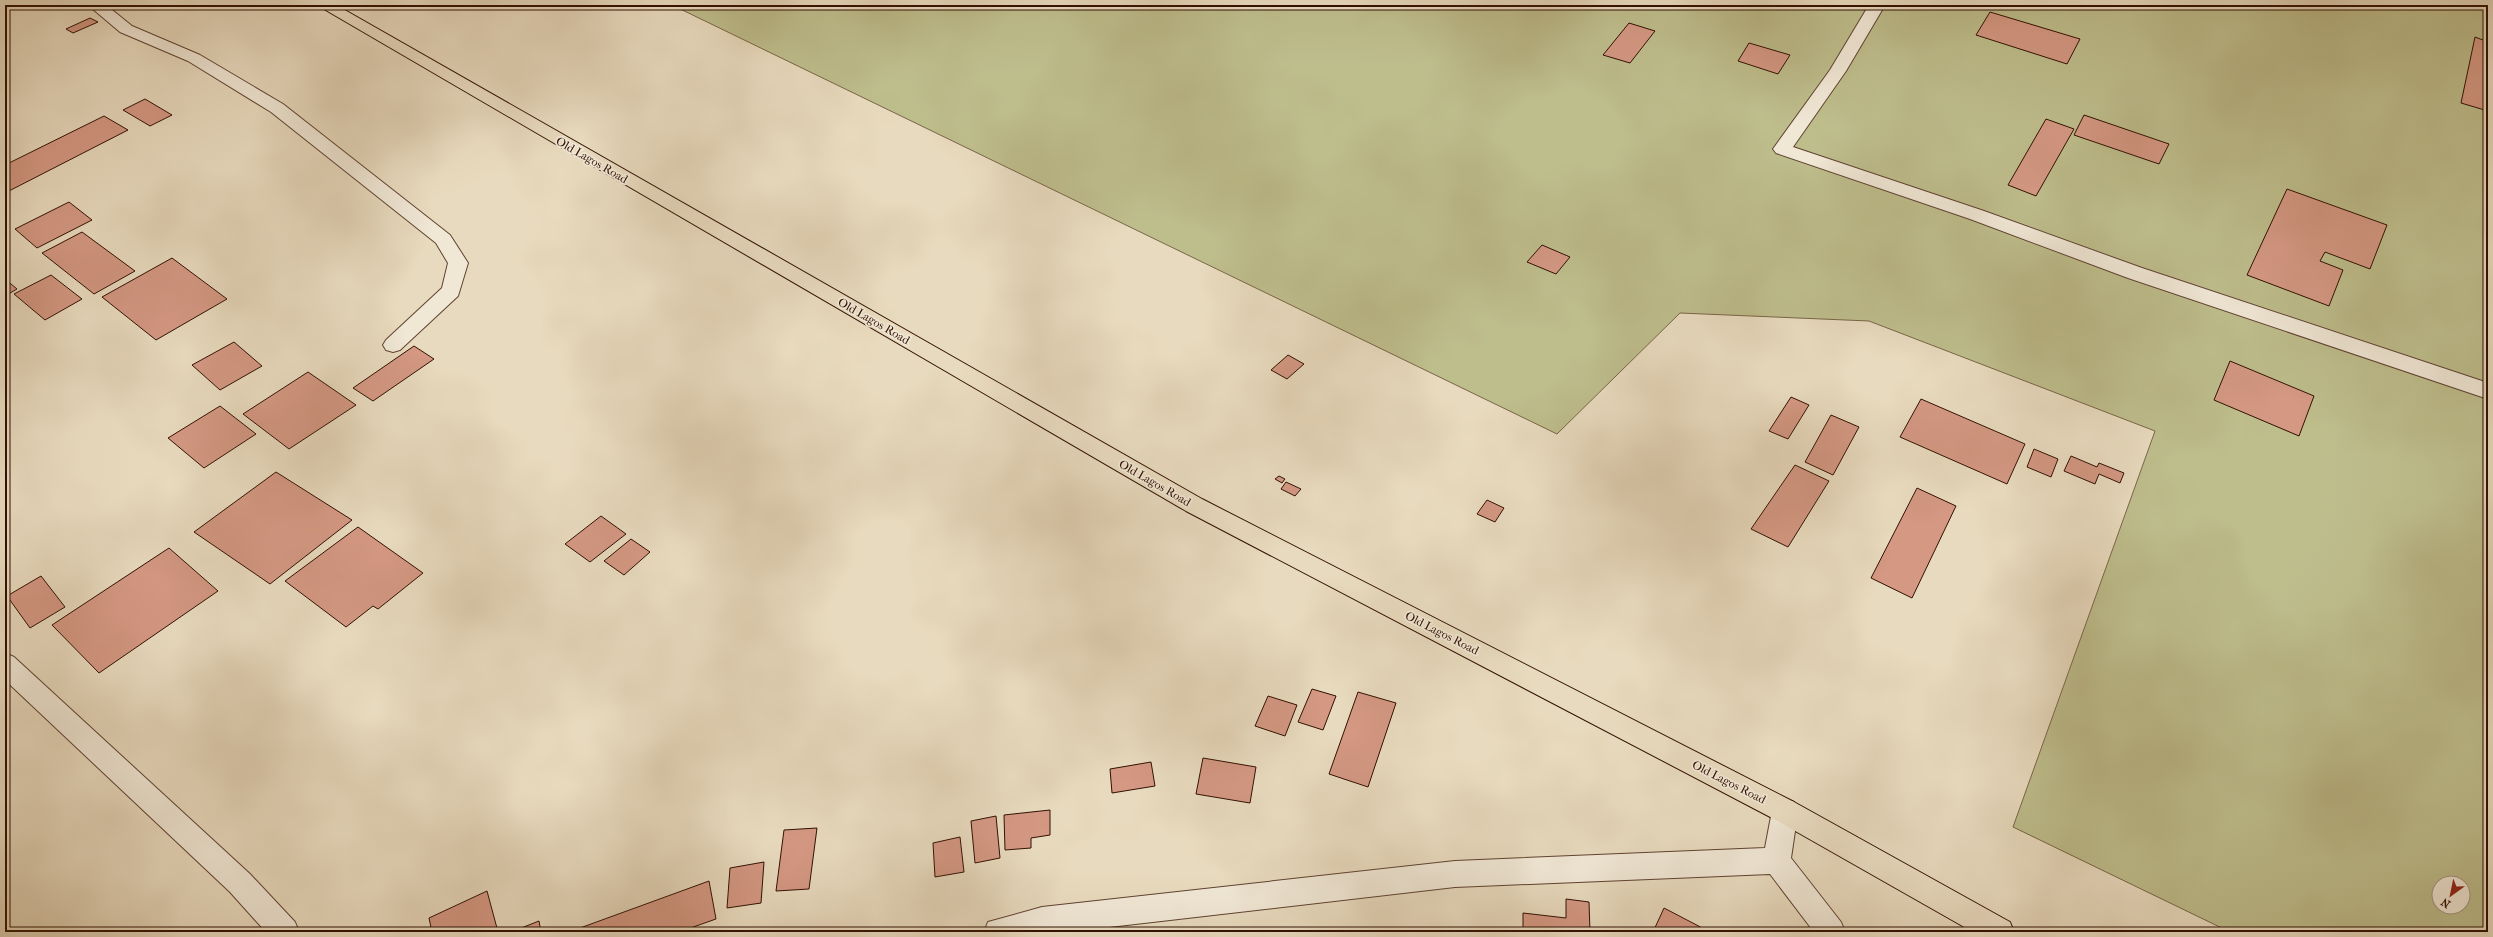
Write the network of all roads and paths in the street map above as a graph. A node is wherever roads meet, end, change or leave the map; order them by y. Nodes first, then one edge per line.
1 (96, 5) edge
2 (325, 5) edge
3 (1877, 5) edge
4 (393, 345) dead end
5 (2488, 391) edge
6 (5, 664) edge
7 (1785, 811) junction
8 (1777, 861) junction
9 (285, 932) edge
10 (998, 932) edge
11 (1831, 932) edge
12 (2000, 932) edge

1 - 4 street
2 - 7 main road, Old Lagos Road
3 - 5 street
6 - 9 street
7 - 8 street
7 - 12 main road, Old Lagos Road
8 - 10 street
8 - 11 street

